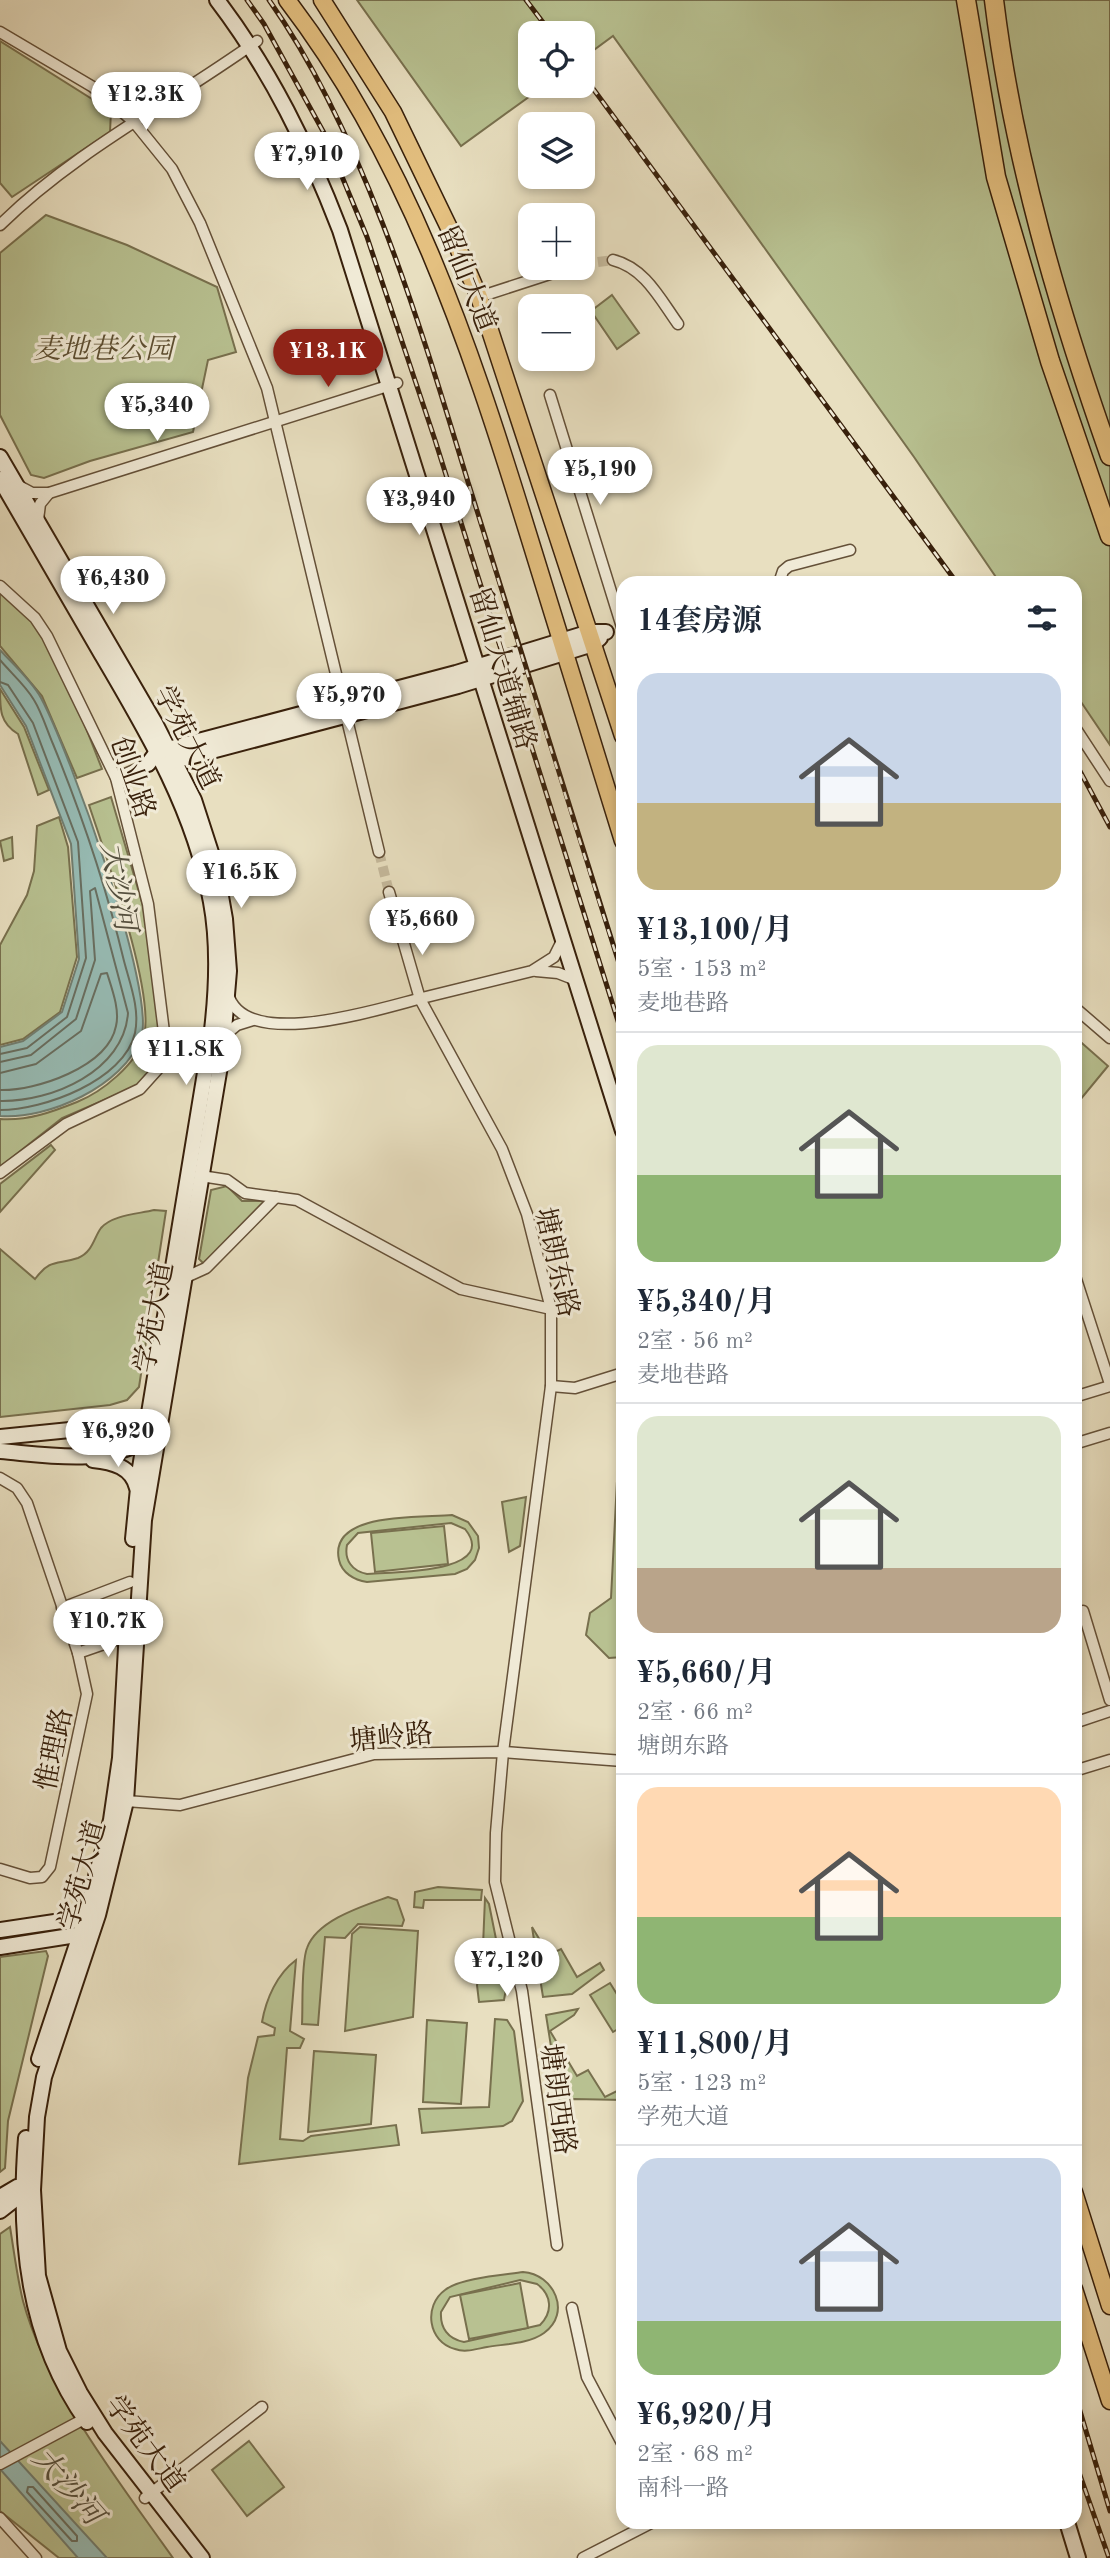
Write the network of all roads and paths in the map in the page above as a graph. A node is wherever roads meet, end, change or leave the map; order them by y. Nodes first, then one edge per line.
1 (217, 0) edge
2 (229, 0) edge
3 (287, 0) edge
4 (322, 0) edge
5 (966, 0) edge
6 (994, 0) edge
7 (0, 32) edge
8 (254, 44) junction
9 (134, 122) junction
10 (0, 225) edge
11 (612, 260) tunnel mouth
12 (531, 280) edge
13 (479, 297) junction
14 (678, 324) dead end
15 (394, 384) junction
16 (550, 395) dead end
17 (275, 422) junction
18 (1110, 456) edge
19 (0, 457) edge
20 (0, 479) edge
21 (17, 485) junction
22 (49, 493) junction
23 (38, 522) junction
24 (1108, 530) edge
25 (850, 550) dead end
26 (781, 576) edge
27 (0, 586) edge
28 (616, 608) edge
29 (616, 629) edge
30 (596, 636) junction
31 (563, 647) junction
32 (483, 672) junction
33 (344, 710) junction
34 (616, 710) edge
35 (1082, 738) edge
36 (206, 752) junction
37 (162, 758) junction
38 (116, 778) junction
39 (1110, 781) edge
40 (191, 793) junction
41 (612, 805) junction
42 (616, 818) edge
43 (616, 823) edge
44 (379, 852) tunnel mouth
45 (389, 892) tunnel mouth
46 (563, 939) junction
47 (531, 971) junction
48 (576, 980) junction
49 (228, 994) junction
50 (420, 999) junction
51 (1082, 1014) edge
52 (254, 1020) junction
53 (224, 1036) junction
54 (1110, 1038) edge
55 (616, 1083) edge
56 (616, 1109) edge
57 (0, 1173) edge
58 (201, 1176) junction
59 (276, 1197) junction
60 (184, 1278) junction
61 (1082, 1298) edge
62 (551, 1309) junction
63 (616, 1375) edge
64 (1110, 1385) edge
65 (551, 1386) junction
66 (1082, 1394) edge
67 (153, 1428) junction
68 (1110, 1433) edge
69 (0, 1437) edge
70 (145, 1441) junction
71 (1082, 1442) edge
72 (0, 1451) edge
73 (64, 1456) junction
74 (0, 1478) edge
75 (137, 1490) junction
76 (130, 1582) junction
77 (62, 1608) junction
78 (1083, 1611) dead end
79 (127, 1636) junction
80 (78, 1653) junction
81 (1110, 1700) edge
82 (1110, 1712) edge
83 (1082, 1721) edge
84 (503, 1752) junction
85 (616, 1760) edge
86 (1110, 1760) edge
87 (1082, 1769) edge
88 (126, 1801) junction
89 (0, 1870) edge
90 (88, 1928) junction
91 (0, 1930) edge
92 (0, 1947) edge
93 (26, 2188) junction
94 (0, 2197) edge
95 (0, 2211) edge
96 (1082, 2217) edge
97 (557, 2245) dead end
98 (1110, 2306) edge
99 (572, 2308) dead end
100 (1082, 2314) edge
101 (1110, 2401) edge
102 (262, 2407) dead end
103 (84, 2419) junction
104 (616, 2432) edge
105 (0, 2464) edge
106 (148, 2495) junction
107 (0, 2518) edge
108 (639, 2529) edge
109 (1059, 2529) edge
110 (1069, 2529) edge
111 (36, 2558) edge
112 (191, 2558) edge
113 (202, 2558) edge
114 (583, 2558) edge
115 (1069, 2558) edge
116 (1078, 2558) edge

1 - 8 main road, 留仙大道辅路
2 - 8 main road, 留仙大道辅路
3 - 31 main road, 留仙大道
4 - 13 main road, 留仙大道
5 - 24 highway
6 - 18 highway
7 - 9 street
8 - 9 street
8 - 15 main road, 留仙大道辅路
9 - 10 street
9 - 17 street
11 - 14 street
12 - 13 street
13 - 30 main road, 留仙大道
15 - 17 street
15 - 32 main road, 留仙大道辅路
16 - 28 street
17 - 22 street
17 - 33 street
19 - 21 main road, 学苑大道
20 - 37 main road, 学苑大道
21 - 22 street
21 - 23 main road, 学苑大道
22 - 23 street
23 - 37 main road, 学苑大道
25 - 26 street
27 - 38 street, 创业路
29 - 30 street
30 - 31 main road
30 - 34 main road, 留仙大道
31 - 32 main road
31 - 41 main road, 留仙大道
32 - 33 main road
32 - 46 main road, 留仙大道辅路
32 - 55 main road, 留仙大道辅路
33 - 36 main road
33 - 37 main road
33 - 44 street
35 - 39 street
36 - 37 main road
36 - 40 main road
37 - 38 street
37 - 40 main road, 学苑大道
37 - 67 main road, 学苑大道
38 - 57 street, 创业路
40 - 49 main road, 学苑大道
41 - 42 main road, 留仙大道
41 - 43 main road
45 - 50 street, 塘朗东路
46 - 47 street
46 - 48 main road, 留仙大道辅路
47 - 48 street
47 - 50 street
48 - 56 main road, 留仙大道辅路
49 - 52 street
49 - 53 main road, 学苑大道
50 - 52 street
50 - 62 street, 塘朗东路
51 - 54 street
52 - 53 street
53 - 58 main road, 学苑大道
58 - 59 street
58 - 60 main road, 学苑大道
59 - 60 street
59 - 62 street
60 - 67 main road, 学苑大道
61 - 64 street
62 - 65 street, 塘朗东路
63 - 65 street
64 - 66 street
65 - 84 street, 塘朗东路
67 - 69 main road
67 - 70 main road, 学苑大道
67 - 88 main road, 学苑大道
68 - 71 street
70 - 73 main road
70 - 75 main road, 学苑大道
72 - 73 main road
73 - 75 main road
74 - 77 street, 惟理路
75 - 76 main road, 学苑大道
76 - 77 street
76 - 79 main road, 学苑大道
77 - 80 street, 惟理路
78 - 81 street
79 - 80 street
79 - 90 main road, 学苑大道
80 - 89 street, 惟理路
82 - 83 street
84 - 85 street, 塘岭路
84 - 88 street, 塘岭路
84 - 97 street, 塘朗西路
86 - 87 street
88 - 90 main road, 学苑大道
90 - 91 main road
90 - 92 main road
90 - 93 main road, 学苑大道
93 - 94 main road
93 - 95 main road
93 - 103 main road, 学苑大道
93 - 106 main road, 学苑大道
96 - 98 main road
99 - 104 street
100 - 101 main road
102 - 106 street
103 - 105 street
103 - 106 main road, 学苑大道
106 - 112 main road, 学苑大道
106 - 113 main road, 学苑大道
107 - 111 street
108 - 114 street
109 - 115 main road
110 - 116 main road

